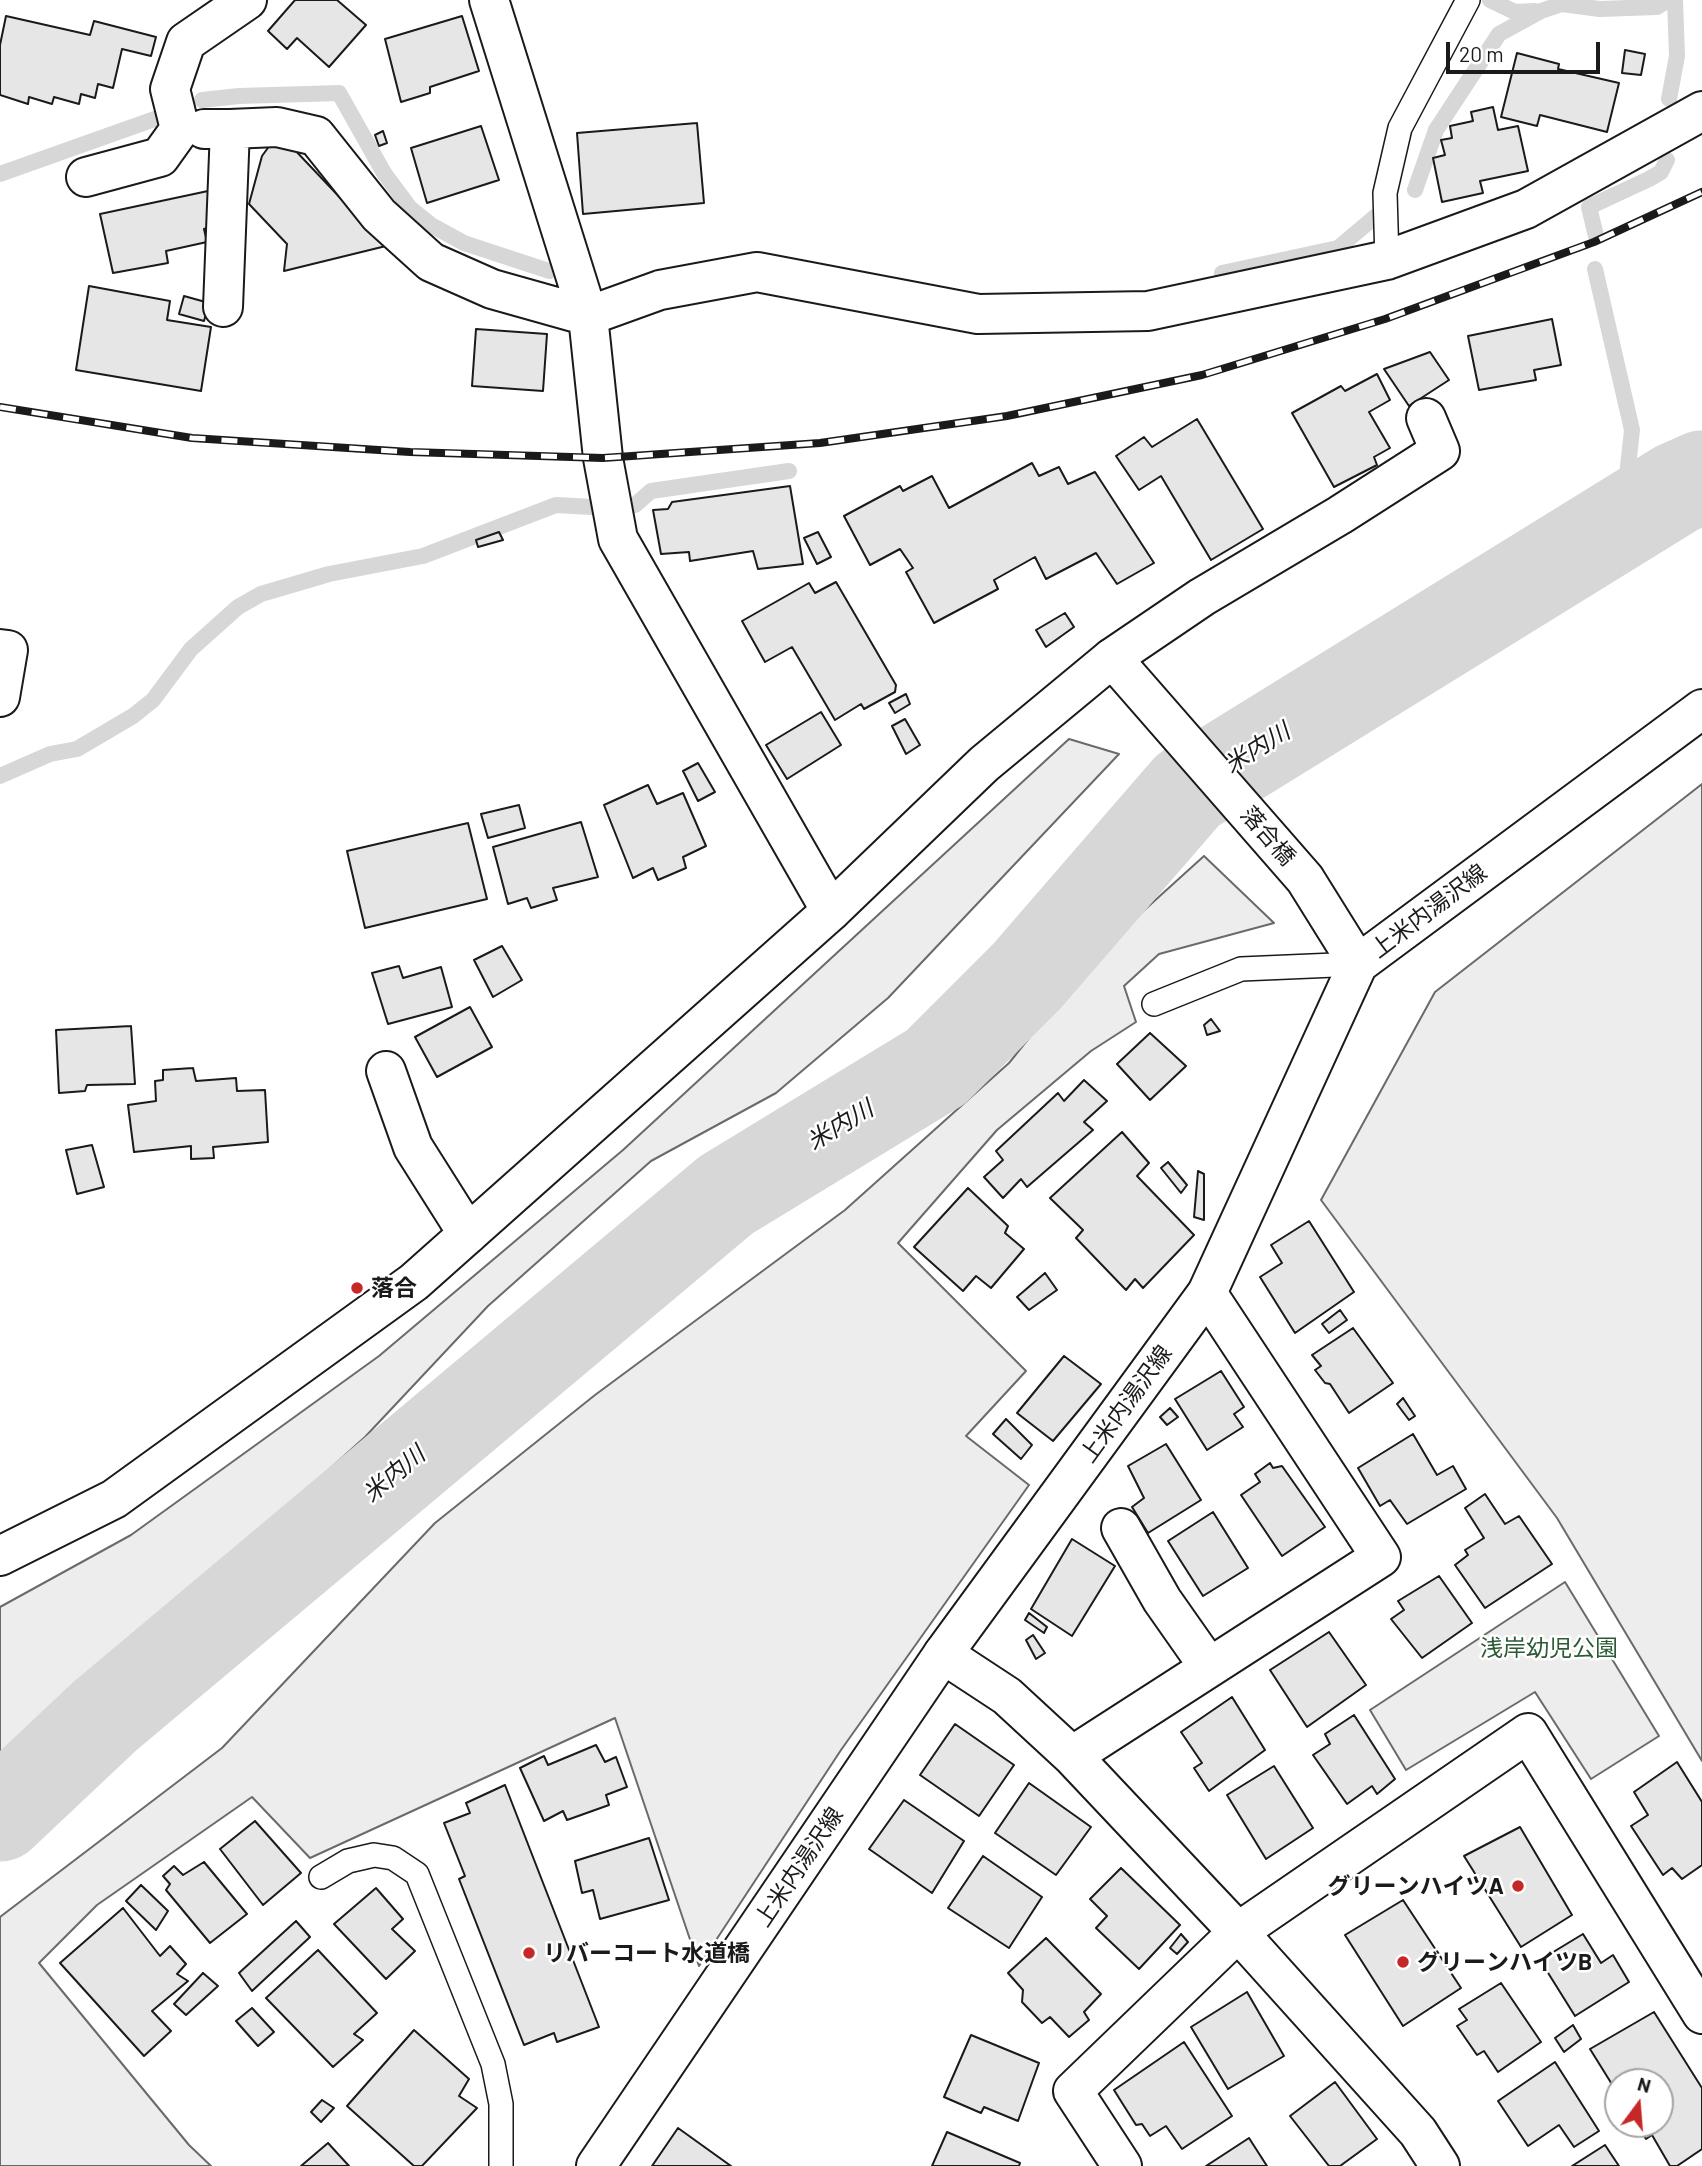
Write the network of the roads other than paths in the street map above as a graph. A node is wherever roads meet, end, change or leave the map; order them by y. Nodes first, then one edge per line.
1 (247, 0) edge
2 (489, 0) edge
3 (1468, 0) edge
4 (1702, 111) edge
5 (180, 129) junction
6 (230, 129) junction
7 (86, 177) dead end
8 (1387, 260) junction
9 (223, 307) dead end
10 (588, 316) junction
11 (1426, 418) dead end
12 (0, 649) edge
13 (1112, 658) junction
14 (0, 697) edge
15 (1702, 709) edge
16 (831, 911) junction
17 (1359, 964) junction
18 (1154, 1004) dead end
19 (386, 1071) dead end
20 (468, 1234) junction
21 (1207, 1293) junction
22 (1121, 1528) dead end
23 (0, 1556) edge
24 (943, 1654) junction
25 (1209, 1667) junction
26 (1072, 1756) junction
27 (321, 1877) dead end
28 (1238, 1932) junction
29 (1702, 2014) edge
30 (501, 2166) edge
31 (596, 2166) edge
32 (1122, 2166) edge
33 (1440, 2166) edge

1 - 5 street
2 - 10 street
3 - 8 lane
4 - 8 street
5 - 6 street
5 - 7 street
6 - 9 street
6 - 10 street
8 - 10 street
10 - 16 street
11 - 13 street
12 - 14 street
13 - 16 street
13 - 17 street, 落合橋
15 - 17 street, 上米内湯沢線
16 - 20 street
17 - 18 lane
17 - 21 street, 上米内湯沢線
19 - 20 street
20 - 23 street
21 - 24 street, 上米内湯沢線
21 - 25 street
22 - 25 street
24 - 26 street
24 - 31 street, 上米内湯沢線
25 - 26 street
26 - 28 street
27 - 30 lane
28 - 29 street
28 - 32 street
28 - 33 street

